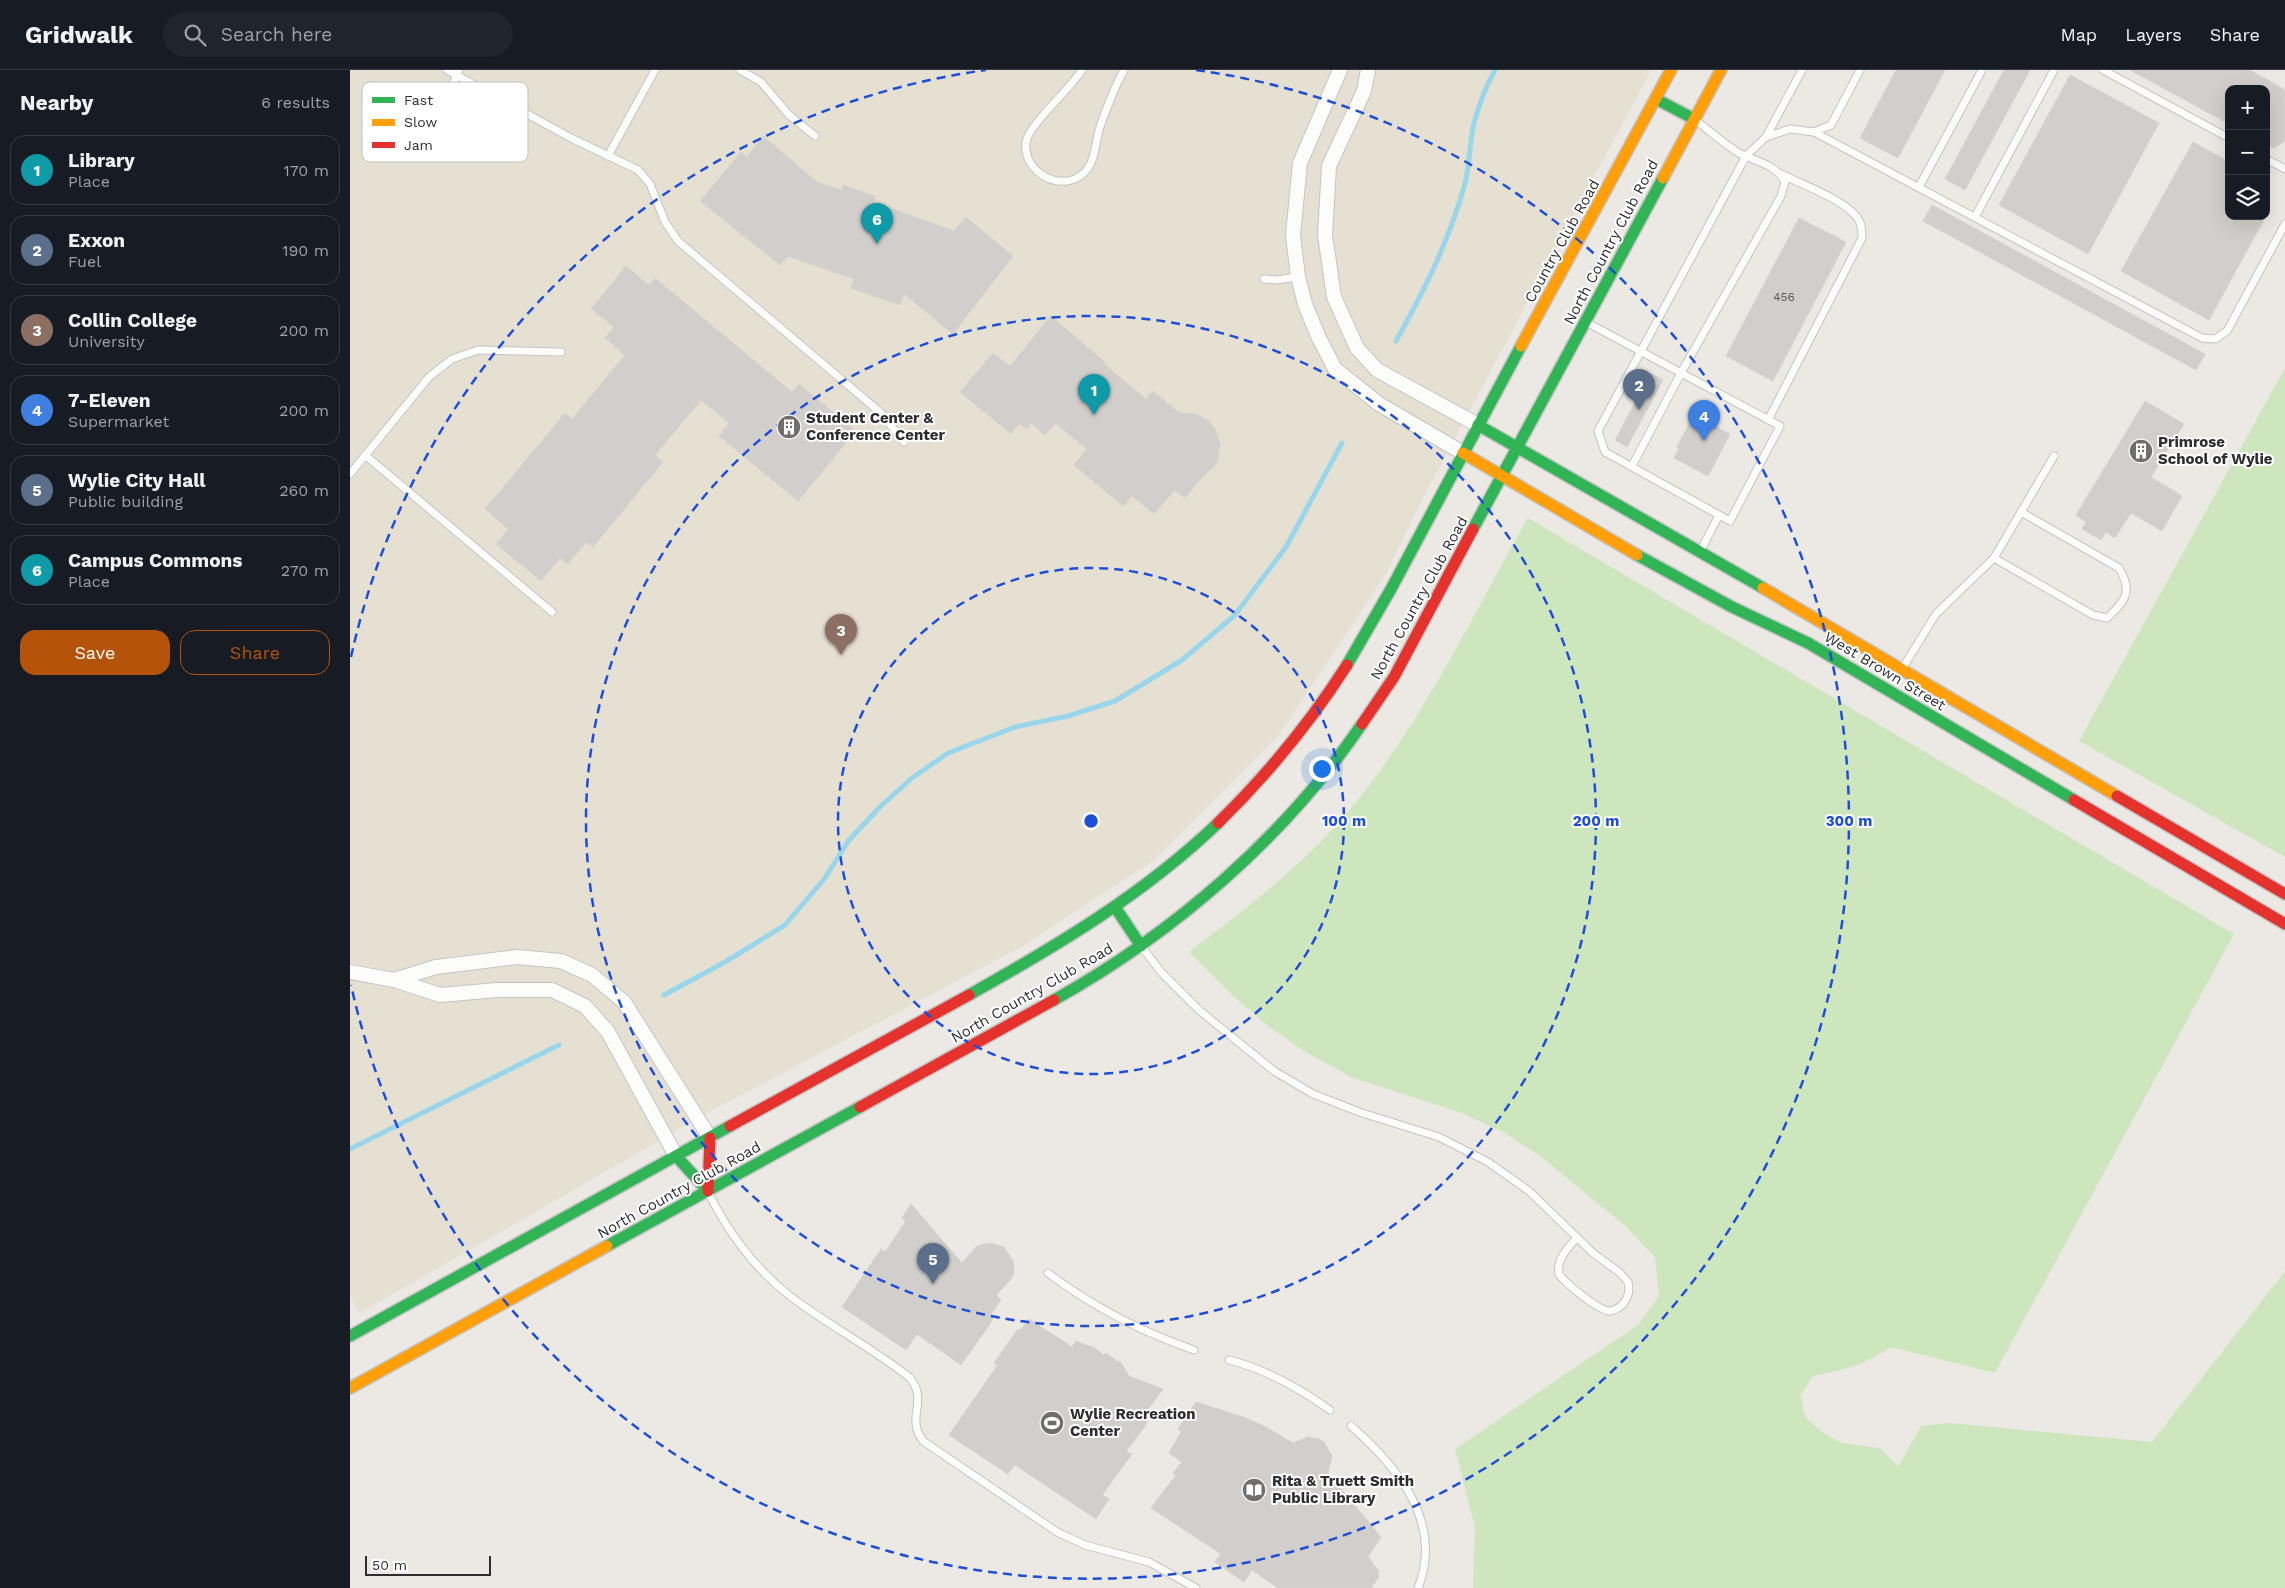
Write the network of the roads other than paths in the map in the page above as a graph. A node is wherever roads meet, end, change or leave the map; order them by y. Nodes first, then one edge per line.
1 (447, 70) edge
2 (655, 70) edge
3 (740, 70) edge
4 (1082, 70) edge
5 (1124, 70) edge
6 (1340, 70) edge
7 (1368, 70) edge
8 (1672, 70) edge
9 (1721, 70) edge
10 (1802, 70) edge
11 (1860, 70) edge
12 (1982, 70) edge
13 (2054, 70) edge
14 (2103, 70) edge
15 (458, 73) edge
16 (474, 82) edge
17 (1656, 99) junction
18 (528, 112) edge
19 (1694, 119) junction
20 (1814, 132) junction
21 (815, 136) dead end
22 (2225, 136) edge
23 (1766, 137) junction
24 (608, 156) junction
25 (1746, 156) junction
26 (2270, 161) edge
27 (2285, 169) edge
28 (1781, 174) junction
29 (1920, 187) junction
30 (1975, 217) junction
31 (2285, 224) edge
32 (1298, 277) junction
33 (1264, 279) dead end
34 (1585, 322) junction
35 (561, 352) dead end
36 (1642, 352) junction
37 (1681, 373) junction
38 (1768, 420) junction
39 (1478, 425) junction
40 (904, 442) dead end
41 (1518, 448) junction
42 (1463, 454) junction
43 (365, 455) junction
44 (2054, 456) dead end
45 (1632, 466) junction
46 (350, 474) edge
47 (1502, 477) junction
48 (2021, 512) junction
49 (1719, 516) junction
50 (1700, 551) junction
51 (1994, 558) junction
52 (552, 612) dead end
53 (1808, 643) junction
54 (1902, 669) junction
55 (2285, 894) edge
56 (1115, 907) junction
57 (2285, 924) edge
58 (1141, 946) junction
59 (350, 972) edge
60 (394, 980) junction
61 (710, 1138) junction
62 (676, 1156) junction
63 (708, 1191) junction
64 (1577, 1238) junction
65 (1048, 1273) dead end
66 (350, 1336) edge
67 (1194, 1350) dead end
68 (1229, 1360) dead end
69 (350, 1388) edge
70 (1330, 1410) dead end
71 (1351, 1426) dead end
72 (1196, 1588) edge
73 (1418, 1588) edge

1 - 15 lane
2 - 24 lane
3 - 21 lane
4 - 5 lane
6 - 32 street
7 - 39 street
8 - 17 main road, Country Club Road
9 - 19 main road, North Country Club Road
10 - 23 lane
11 - 20 lane
12 - 29 lane
13 - 30 lane
14 - 22 lane
15 - 16 lane
17 - 19 main road
17 - 39 main road, Country Club Road
18 - 24 lane
19 - 25 lane
19 - 34 main road, North Country Club Road
20 - 23 lane
20 - 29 lane
23 - 25 lane
24 - 40 lane
25 - 28 lane
25 - 36 lane
26 - 27 lane
28 - 37 lane
28 - 38 lane
29 - 30 lane
30 - 31 lane
32 - 33 lane
32 - 42 street
34 - 36 lane
34 - 41 main road, North Country Club Road
35 - 43 lane
36 - 37 lane
36 - 45 lane
37 - 38 lane
37 - 45 lane
38 - 49 lane
39 - 41 main road, West Brown Street
39 - 42 main road, North Country Club Road
41 - 47 main road, North Country Club Road
41 - 50 main road, West Brown Street
42 - 47 main road, West Brown Street
42 - 56 main road, North Country Club Road
43 - 46 lane
43 - 52 lane
44 - 48 lane
45 - 49 lane
47 - 53 main road, West Brown Street
47 - 58 main road, North Country Club Road
48 - 51 lane
48 - 51 lane
49 - 50 lane
50 - 54 main road, West Brown Street
51 - 54 lane
53 - 54 main road
53 - 57 main road, West Brown Street
54 - 55 main road, West Brown Street
56 - 58 main road
56 - 61 main road, North Country Club Road
58 - 63 main road, North Country Club Road
58 - 64 lane
59 - 60 street
60 - 61 street
60 - 62 street
61 - 62 main road, North Country Club Road
61 - 63 main road
62 - 63 main road
62 - 66 main road, North Country Club Road
63 - 69 main road, North Country Club Road
63 - 72 lane
64 - 64 lane
65 - 67 lane
68 - 70 lane
71 - 73 lane

